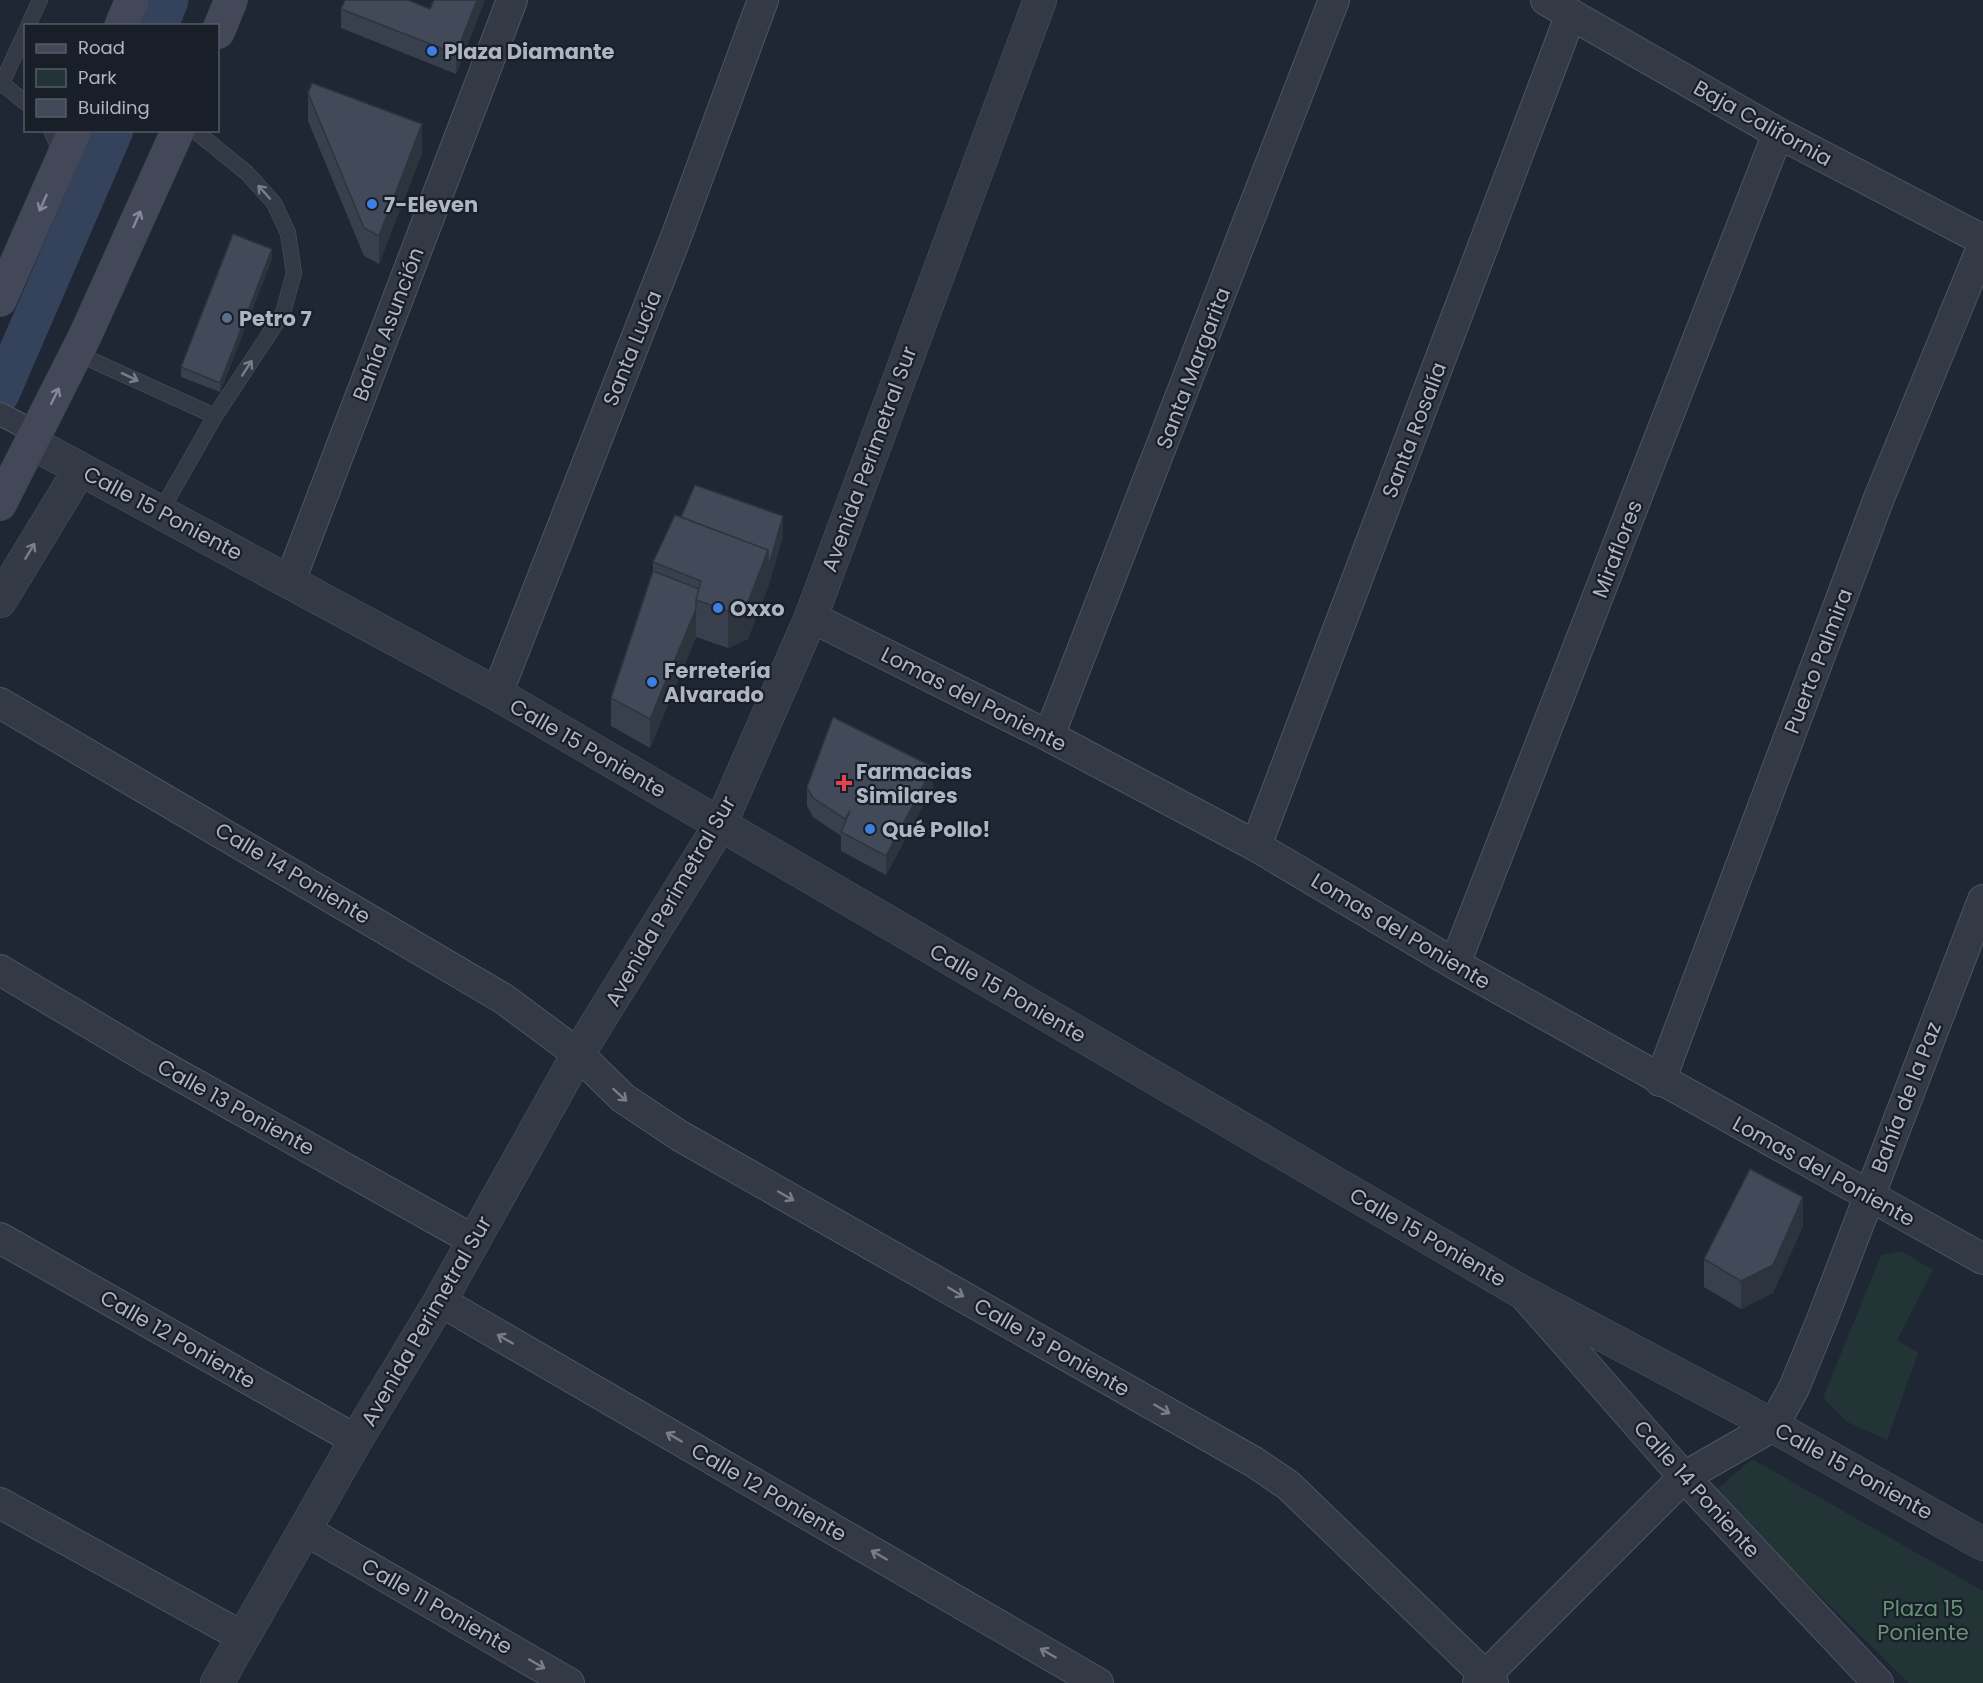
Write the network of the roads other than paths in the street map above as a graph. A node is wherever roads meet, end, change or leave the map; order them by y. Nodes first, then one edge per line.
1 (40, 0) edge
2 (132, 0) edge
3 (231, 0) edge
4 (512, 0) edge
5 (763, 0) edge
6 (1040, 0) edge
7 (1334, 0) edge
8 (1559, 7) edge
9 (29, 24) edge
10 (122, 24) edge
11 (219, 30) edge
12 (24, 36) edge
13 (1, 82) edge
14 (24, 101) edge
15 (177, 132) edge
16 (196, 132) edge
17 (1778, 133) junction
18 (63, 140) edge
19 (1983, 240) edge
20 (1983, 245) edge
21 (0, 300) edge
22 (76, 353) junction
23 (0, 414) edge
24 (215, 416) junction
25 (30, 434) junction
26 (80, 468) junction
27 (0, 504) edge
28 (162, 512) junction
29 (290, 581) junction
30 (0, 601) edge
31 (811, 617) junction
32 (497, 694) junction
33 (0, 702) edge
34 (1049, 736) junction
35 (720, 825) junction
36 (1256, 846) junction
37 (1983, 900) edge
38 (1455, 964) junction
39 (0, 970) edge
40 (578, 1054) junction
41 (1660, 1081) junction
42 (1868, 1195) junction
43 (0, 1238) edge
44 (473, 1240) junction
45 (1983, 1259) edge
46 (1520, 1291) junction
47 (440, 1301) junction
48 (1773, 1426) junction
49 (356, 1440) junction
50 (1684, 1477) junction
51 (0, 1503) edge
52 (304, 1530) junction
53 (1983, 1544) edge
54 (243, 1637) junction
55 (1486, 1681) edge
56 (217, 1683) edge
57 (569, 1683) edge
58 (1098, 1683) edge
59 (1878, 1683) edge

1 - 9 lane
2 - 10 main road
3 - 11 main road
4 - 29 street, Bahía Asunción
5 - 32 street, Santa Lucía
6 - 31 street, Avenida Perimetral Sur
7 - 34 street, Santa Margarita
8 - 17 street, Baja California
8 - 36 street, Santa Rosalía
12 - 13 lane
13 - 14 lane
22 -> 15 main road
24 -> 16 lane
17 - 19 street, Baja California
17 - 38 street, Miraflores
18 -> 21 main road
20 - 41 street, Puerto Palmira
22 -> 24 lane
25 -> 22 main road
23 - 25 street
24 - 28 lane
25 - 26 street, Calle 15 Poniente
25 - 27 main road
26 - 28 street, Calle 15 Poniente
30 -> 26 street
28 - 29 street, Calle 15 Poniente
29 - 32 street, Calle 15 Poniente
31 - 34 street, Lomas del Poniente
31 - 35 street, Avenida Perimetral Sur
32 - 35 street, Calle 15 Poniente
33 - 40 street, Calle 14 Poniente
34 - 36 street, Lomas del Poniente
35 - 40 street, Avenida Perimetral Sur
35 - 46 street, Calle 15 Poniente
36 - 38 street, Lomas del Poniente
37 - 42 street, Bahía de la Paz
38 - 41 street, Lomas del Poniente
39 - 44 street, Calle 13 Poniente
40 - 44 street, Avenida Perimetral Sur
40 -> 55 street, Calle 13 Poniente
41 - 42 street, Lomas del Poniente
42 - 45 street, Lomas del Poniente
42 - 48 street, Bahía de la Paz
43 - 49 street, Calle 12 Poniente
44 - 47 street, Avenida Perimetral Sur
46 - 48 street, Calle 15 Poniente
46 - 50 street, Calle 14 Poniente
47 - 49 street, Avenida Perimetral Sur
58 -> 47 street, Calle 12 Poniente
48 - 50 street
48 - 53 street, Calle 15 Poniente
49 - 52 street, Avenida Perimetral Sur
50 - 55 street
50 - 59 street, Calle 14 Poniente
51 - 54 street
52 - 54 street, Avenida Perimetral Sur
52 -> 57 street, Calle 11 Poniente
54 - 56 street, Avenida Perimetral Sur

